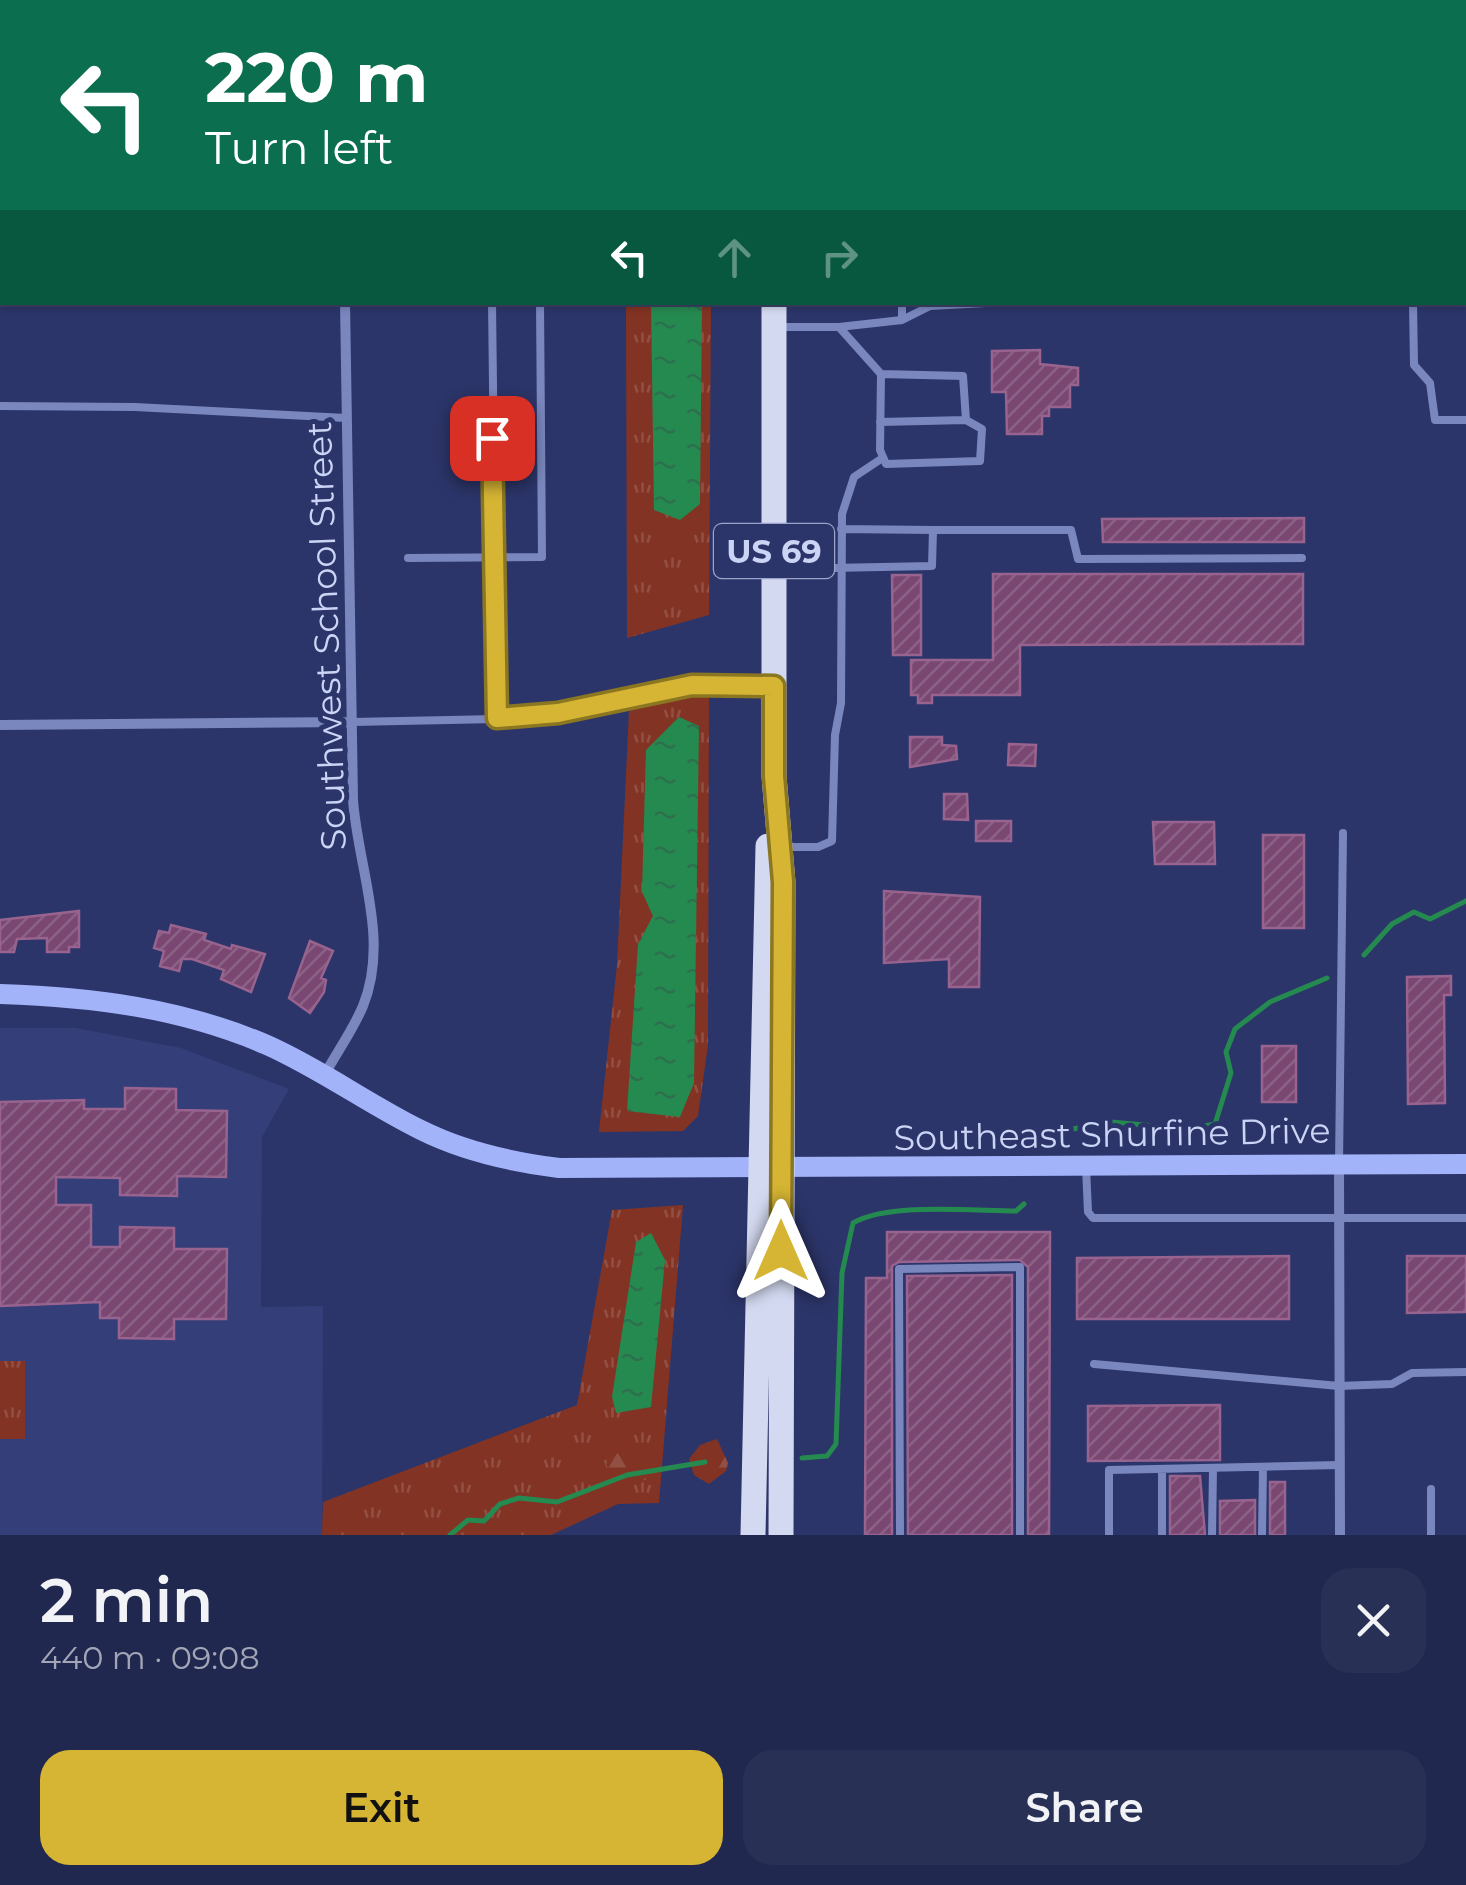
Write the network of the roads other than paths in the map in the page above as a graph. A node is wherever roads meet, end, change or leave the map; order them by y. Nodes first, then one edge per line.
1 (344, 305) edge
2 (492, 305) edge
3 (540, 305) edge
4 (902, 305) edge
5 (949, 305) edge
6 (1413, 305) edge
7 (774, 314) edge
8 (902, 320) junction
9 (839, 327) junction
10 (881, 374) junction
11 (0, 406) edge
12 (346, 418) junction
13 (966, 420) junction
14 (1466, 420) edge
15 (880, 422) junction
16 (881, 459) junction
17 (841, 529) junction
18 (933, 530) junction
19 (493, 557) junction
20 (408, 558) dead end
21 (1302, 558) dead end
22 (840, 568) junction
23 (774, 570) junction
24 (774, 686) junction
25 (497, 718) junction
26 (352, 722) junction
27 (0, 726) edge
28 (774, 776) junction
29 (1344, 833) dead end
30 (780, 847) junction
31 (0, 994) edge
32 (325, 1074) junction
33 (1339, 1164) junction
34 (1466, 1164) edge
35 (1086, 1167) junction
36 (770, 1170) junction
37 (1340, 1217) junction
38 (1466, 1218) edge
39 (1094, 1364) dead end
40 (1466, 1372) edge
41 (1339, 1386) junction
42 (1340, 1465) junction
43 (1263, 1467) junction
44 (1212, 1468) junction
45 (1162, 1469) junction
46 (1431, 1488) dead end
47 (752, 1535) edge
48 (781, 1535) edge
49 (900, 1535) edge
50 (1020, 1535) edge
51 (1110, 1535) edge
52 (1162, 1535) edge
53 (1212, 1535) edge
54 (1262, 1535) edge
55 (1340, 1535) edge
56 (1431, 1535) edge

1 - 12 street, Southwest School Street
2 - 19 lane
3 - 19 lane
4 - 8 lane
5 - 8 lane
6 - 14 lane
7 - 9 lane
7 - 23 main road, US 69
8 - 9 lane
9 - 10 lane
10 - 13 lane
10 - 15 lane
11 - 12 lane
12 - 26 street, Southwest School Street
13 - 15 lane
13 - 16 lane
15 - 16 lane
16 - 17 lane
17 - 18 lane
17 - 22 lane
18 - 21 lane
18 - 22 lane
19 - 20 lane
19 - 25 lane
22 - 23 lane
22 - 30 lane
23 - 24 main road, US 69
24 - 25 street
24 - 28 main road, US 69
25 - 26 lane
26 - 27 street
26 - 32 street, Southwest School Street
28 - 30 main road, US 69
28 - 36 main road, US 69
29 - 33 lane
30 - 36 main road, US 69
31 - 32 street, Southeast Shurfine Drive
32 - 36 street, Southeast Shurfine Drive
33 - 34 street, Southeast Shurfine Drive
33 - 35 street, Southeast Shurfine Drive
33 - 37 street
35 - 36 street, Southeast Shurfine Drive
35 - 37 lane
36 - 47 main road, US 69
36 - 48 main road, US 69
37 - 38 lane
37 - 41 street
39 - 41 lane
40 - 41 lane
41 - 42 street
42 - 43 lane
42 - 55 street
43 - 44 lane
43 - 54 lane
44 - 45 lane
44 - 53 lane
45 - 51 lane
45 - 52 lane
46 - 56 lane
49 - 50 lane

